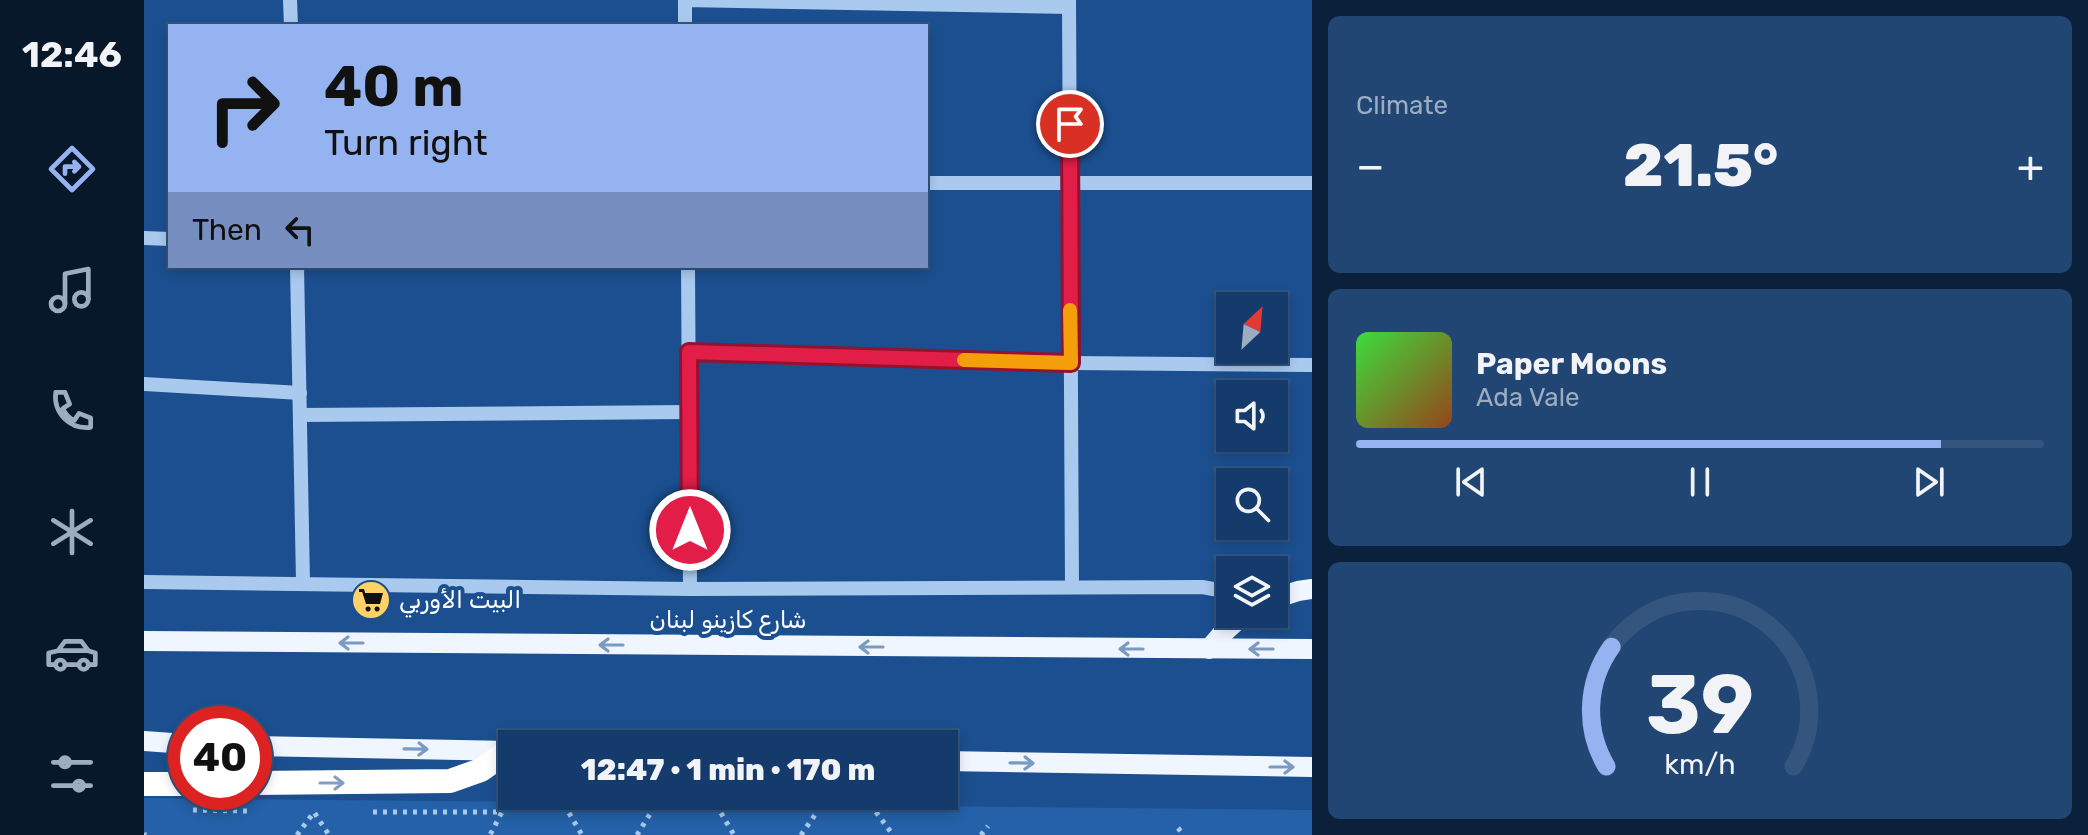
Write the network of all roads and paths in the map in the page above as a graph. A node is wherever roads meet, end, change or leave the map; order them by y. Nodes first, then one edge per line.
1 (290, 0) edge
2 (685, 0) edge
3 (1069, 4) edge
4 (291, 24) edge
5 (685, 24) edge
6 (928, 183) edge
7 (1070, 183) junction
8 (1312, 183) edge
9 (144, 238) edge
10 (168, 239) edge
11 (297, 268) edge
12 (688, 268) edge
13 (689, 352) junction
14 (1071, 363) junction
15 (1312, 365) edge
16 (144, 384) edge
17 (300, 393) junction
18 (690, 412) junction
19 (300, 415) junction
20 (144, 582) edge
21 (303, 582) junction
22 (1072, 587) junction
23 (690, 589) junction
24 (1312, 589) edge
25 (1216, 590) edge
26 (1288, 594) edge
27 (1229, 628) edge
28 (144, 641) edge
29 (1209, 649) junction
30 (1312, 649) edge
31 (144, 741) edge
32 (168, 743) edge
33 (272, 746) edge
34 (498, 751) edge
35 (498, 759) edge
36 (958, 761) edge
37 (1312, 767) edge
38 (272, 783) edge
39 (502, 812) dead end
40 (817, 812) dead end
41 (876, 812) dead end
42 (569, 813) dead end
43 (721, 813) dead end
44 (650, 814) dead end
45 (988, 826) dead end
46 (1178, 828) dead end
47 (297, 835) edge
48 (329, 835) edge
49 (490, 835) edge
50 (582, 835) edge
51 (637, 835) edge
52 (734, 835) edge
53 (801, 835) edge
54 (893, 835) edge
55 (981, 835) edge
56 (1184, 835) edge

1 - 4 street
2 - 3 street
2 - 5 street
3 - 7 street
6 - 7 street
7 - 8 street
7 - 14 street
9 - 10 street
11 - 17 street
12 - 13 street
13 - 14 street
13 - 18 street
14 - 15 street
14 - 22 street
16 - 17 street
17 - 19 street
18 - 19 street
18 - 23 street
19 - 21 street
20 - 21 street
21 - 23 street
22 - 23 street
22 - 25 street
24 - 26 main road
27 - 29 main road
29 -> 28 main road, شارع كازينو لبنان
30 -> 29 main road, شارع كازينو لبنان
31 - 32 main road
33 -> 34 main road
38 -> 35 highway
36 -> 37 main road
39 - 49 path
40 - 53 path
41 - 54 path
42 - 50 path
43 - 52 path
44 - 51 path
45 - 55 path
46 - 56 path
47 - 48 path

